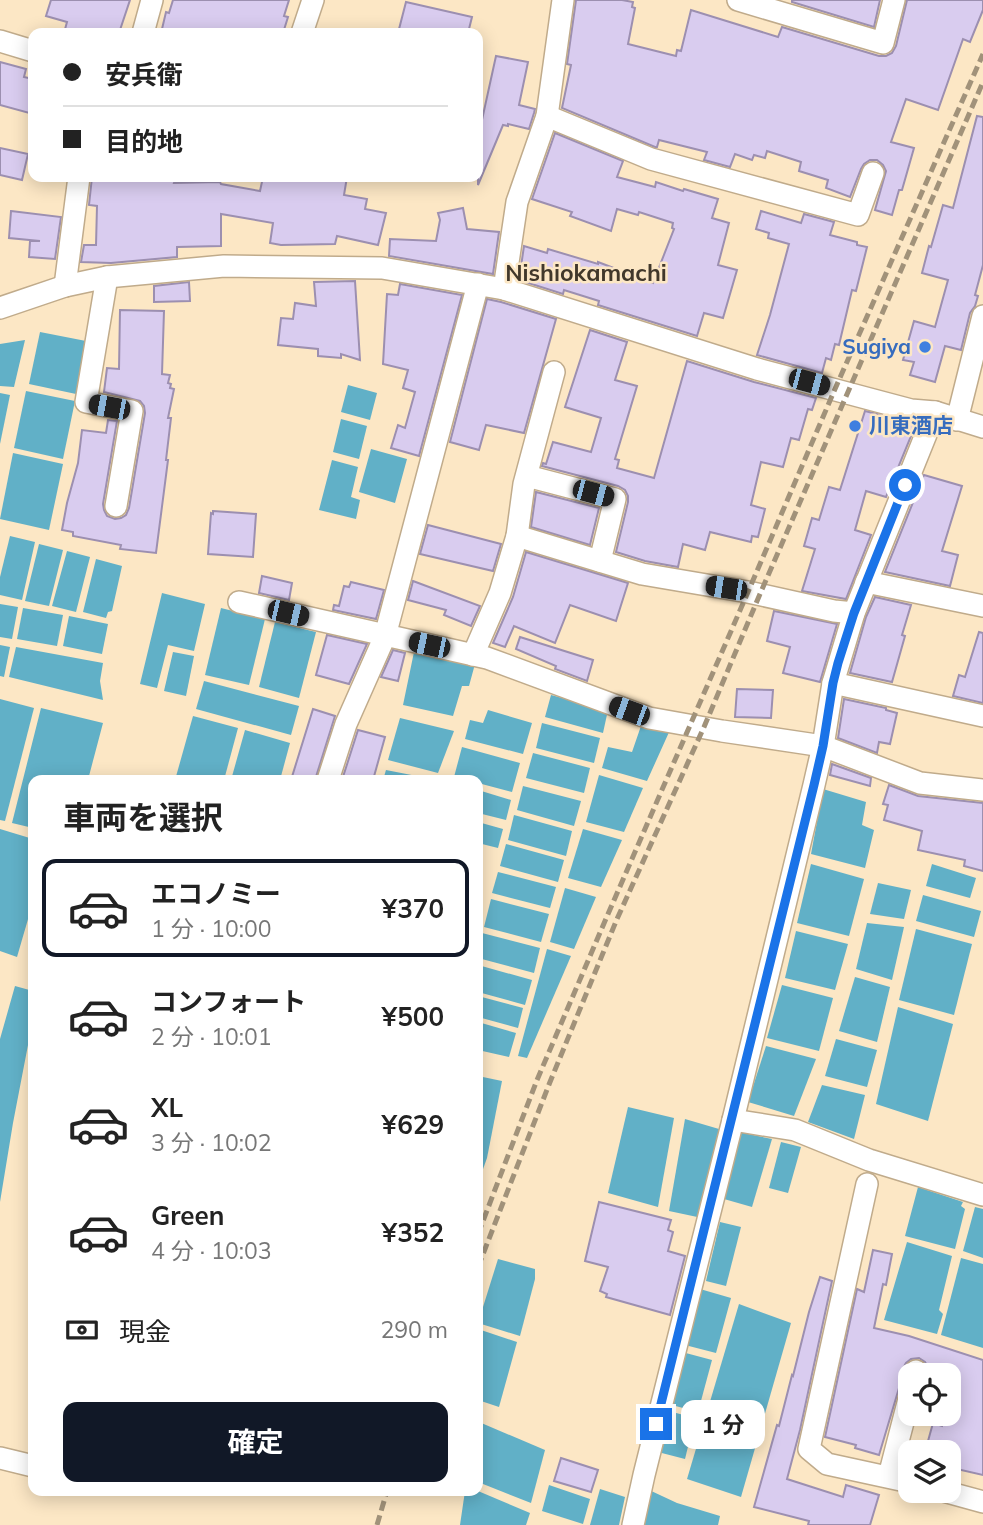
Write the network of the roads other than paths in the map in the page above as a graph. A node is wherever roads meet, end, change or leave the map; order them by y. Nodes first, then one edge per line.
1 (152, 0) edge
2 (313, 0) edge
3 (563, 0) edge
4 (737, 0) edge
5 (894, 0) edge
6 (144, 28) edge
7 (304, 28) edge
8 (0, 41) edge
9 (28, 49) edge
10 (547, 116) junction
11 (873, 173) dead end
12 (78, 182) edge
13 (107, 277) junction
14 (478, 284) junction
15 (65, 286) junction
16 (504, 289) junction
17 (0, 308) edge
18 (983, 316) edge
19 (554, 372) dead end
20 (935, 412) junction
21 (957, 420) junction
22 (983, 427) edge
23 (527, 476) junction
24 (116, 506) dead end
25 (517, 536) junction
26 (600, 561) junction
27 (866, 582) junction
28 (239, 602) dead end
29 (983, 606) edge
30 (854, 613) junction
31 (385, 636) junction
32 (473, 654) junction
33 (833, 683) junction
34 (983, 716) edge
35 (823, 746) junction
36 (330, 775) edge
37 (983, 788) edge
38 (733, 1120) junction
39 (867, 1184) dead end
40 (983, 1195) edge
41 (0, 1458) edge
42 (28, 1465) edge
43 (898, 1479) edge
44 (961, 1496) edge
45 (983, 1502) edge
46 (633, 1525) edge

1 - 6 street
2 - 7 street
3 - 10 street
4 - 5 street
8 - 9 street
10 - 11 street
10 - 16 street
12 - 15 street
13 - 14 street
13 - 15 street
13 - 24 street
14 - 16 street
14 - 31 street
15 - 17 street
16 - 20 street
18 - 21 street
19 - 23 street
20 - 21 street
20 - 27 street
21 - 22 street
23 - 25 street
23 - 26 street
25 - 26 street
25 - 32 street
26 - 30 street
27 - 29 street
27 - 30 street
28 - 31 street
30 - 33 street
31 - 32 street
31 - 36 street
32 - 35 street
33 - 34 street
33 - 35 street
35 - 37 street
35 - 38 street
38 - 40 street
38 - 46 street
39 - 43 street
41 - 42 street
44 - 45 street

